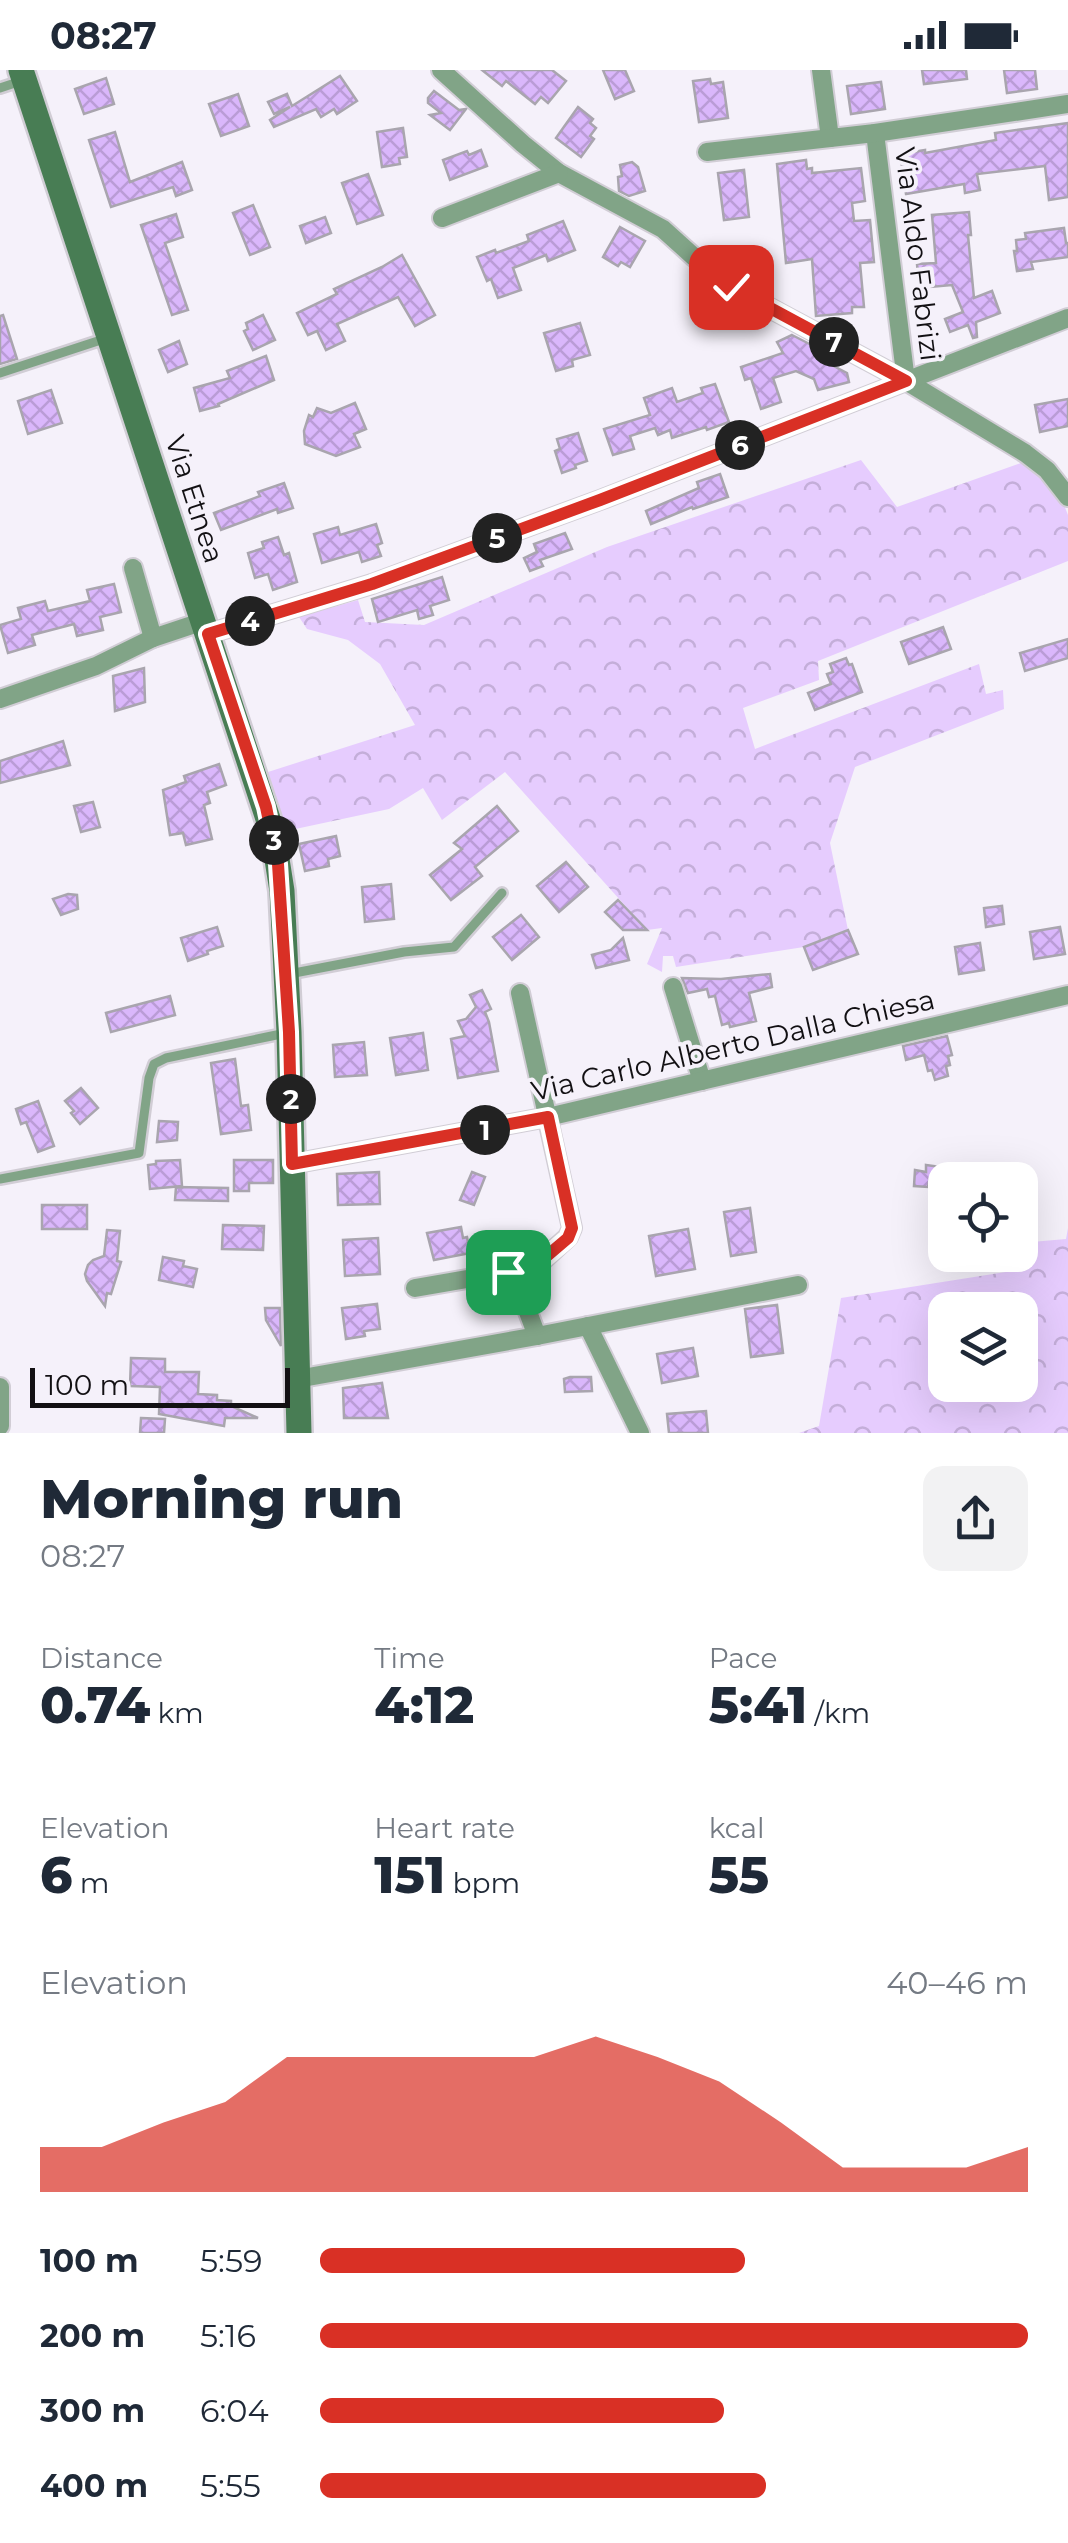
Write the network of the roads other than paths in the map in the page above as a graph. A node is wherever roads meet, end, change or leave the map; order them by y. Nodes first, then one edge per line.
1 (442, 70) edge
2 (822, 70) edge
3 (15, 79) edge
4 (1068, 104) edge
5 (874, 134) junction
6 (830, 138) junction
7 (707, 152) dead end
8 (559, 173) junction
9 (442, 218) dead end
10 (1068, 318) edge
11 (110, 337) junction
12 (0, 373) edge
13 (906, 381) junction
14 (1068, 497) edge
15 (133, 568) dead end
16 (206, 627) junction
17 (152, 638) junction
18 (0, 699) edge
19 (502, 893) dead end
20 (286, 974) junction
21 (674, 987) dead end
22 (520, 993) dead end
23 (1068, 995) edge
24 (289, 1032) junction
25 (702, 1081) junction
26 (548, 1117) junction
27 (292, 1164) junction
28 (0, 1179) edge
29 (528, 1272) junction
30 (798, 1286) dead end
31 (414, 1288) dead end
32 (588, 1326) junction
33 (537, 1336) junction
34 (297, 1379) junction
35 (0, 1387) edge
36 (0, 1426) edge
37 (298, 1433) edge
38 (640, 1433) edge

1 - 8 street
2 - 6 street
3 - 11 main road, Via Etnea
4 - 5 street
5 - 6 street
5 - 13 street, Via Aldo Fabrizi
6 - 7 street
8 - 9 street
8 - 13 street
10 - 13 street
11 - 12 lane
11 - 16 main road, Via Etnea
13 - 14 street
13 - 16 street
15 - 17 street
16 - 17 street
16 - 20 main road, Via Etnea
17 - 18 street
19 - 20 lane
20 - 24 main road, Via Etnea
21 - 25 street
22 - 26 street
23 - 25 street, Via Carlo Alberto Dalla Chiesa
24 - 27 main road, Via Etnea
24 - 28 lane
25 - 26 street, Via Carlo Alberto Dalla Chiesa
26 - 27 street, Via Carlo Alberto Dalla Chiesa
26 - 29 street
27 - 34 main road, Via Etnea
29 - 31 street
29 - 33 street
30 - 32 street
32 - 33 street
32 - 38 street
33 - 34 street
34 - 37 main road, Via Etnea
35 - 36 street

